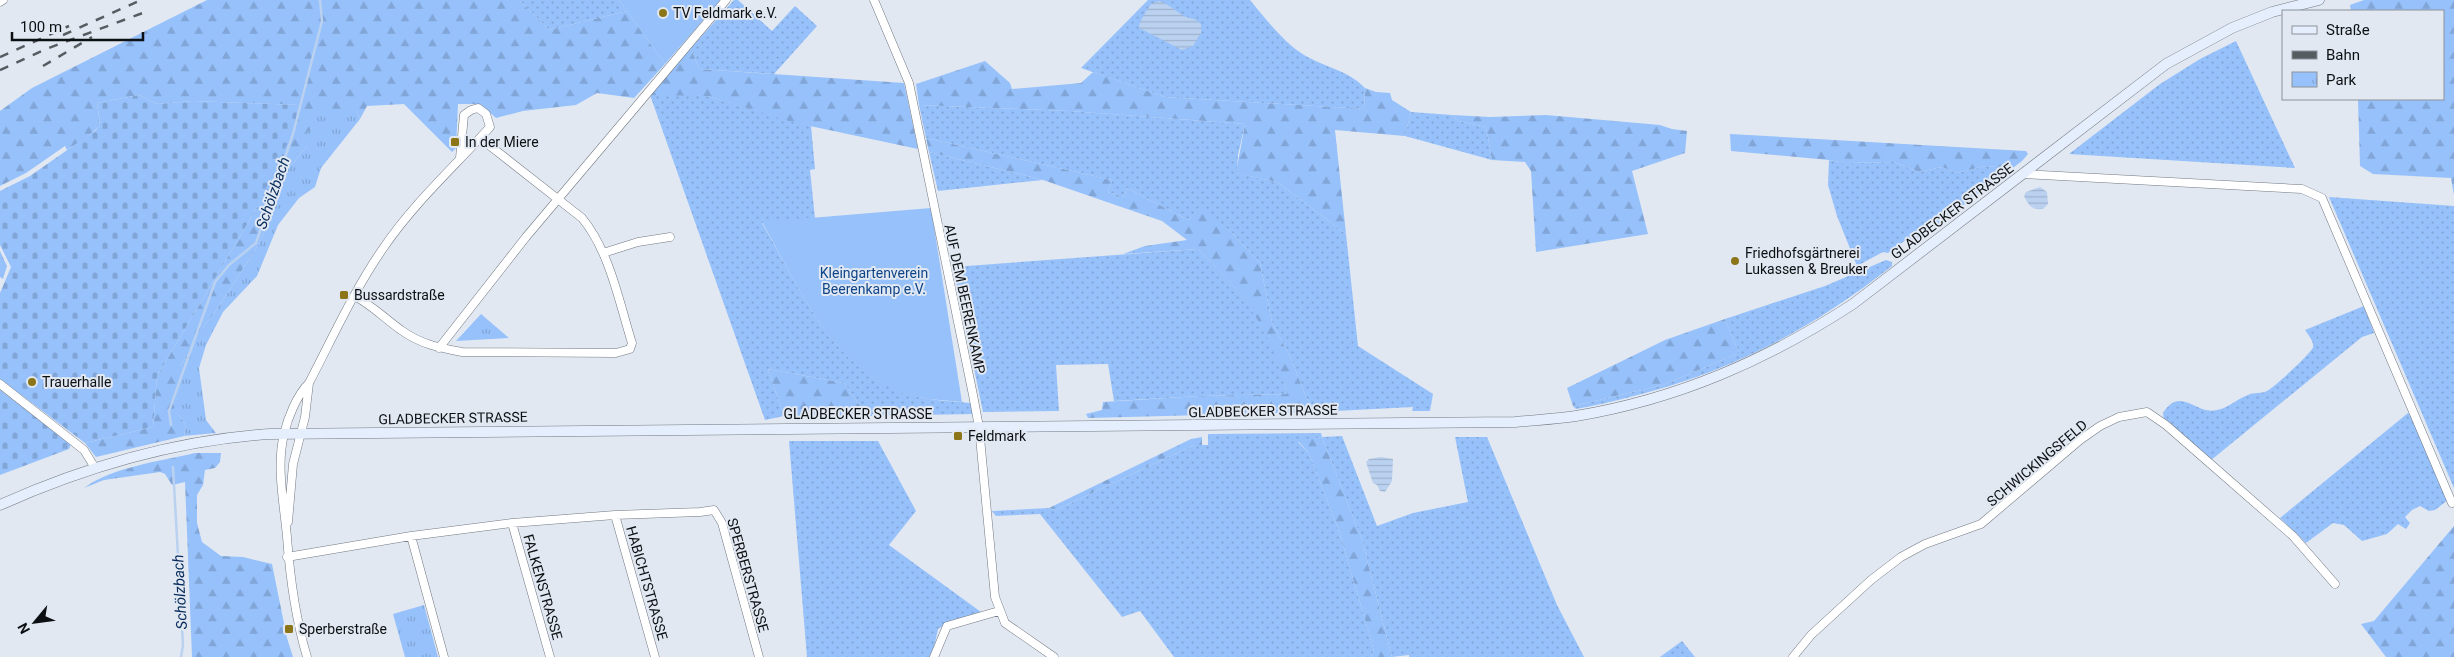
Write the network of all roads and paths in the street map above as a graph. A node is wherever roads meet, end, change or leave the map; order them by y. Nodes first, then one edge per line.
1 (726, 0) edge
2 (874, 0) edge
3 (2317, 0) edge
4 (480, 138) junction
5 (460, 158) junction
6 (2024, 174) junction
7 (557, 200) junction
8 (670, 237) dead end
9 (603, 253) junction
10 (354, 296) junction
11 (439, 348) junction
12 (309, 383) junction
13 (0, 384) edge
14 (979, 427) junction
15 (284, 434) junction
16 (301, 434) junction
17 (95, 468) junction
18 (2452, 503) dead end
19 (0, 505) edge
20 (615, 515) junction
21 (512, 523) junction
22 (287, 536) junction
23 (411, 536) junction
24 (287, 556) junction
25 (2335, 584) dead end
26 (999, 610) junction
27 (1796, 656) edge
28 (307, 657) edge
29 (444, 657) edge
30 (550, 657) edge
31 (655, 657) edge
32 (759, 657) edge
33 (934, 657) edge
34 (1054, 657) edge

1 - 7 street
2 - 14 street, AUF DEM BEERENKAMP
3 - 6 main road, GLADBECKER STRASSE
4 - 5 street
4 - 5 street
4 - 7 street
5 - 10 street
6 - 14 main road, GLADBECKER STRASSE
6 - 18 street
7 - 9 street
7 - 11 street
8 - 9 street
9 - 11 street
10 - 11 street
10 - 12 street
12 - 15 street
12 - 16 street
13 - 17 street
14 - 16 main road, GLADBECKER STRASSE
14 - 26 street, AUF DEM BEERENKAMP
15 - 16 main road, GLADBECKER STRASSE
15 - 17 main road, GLADBECKER STRASSE
15 - 22 street
16 - 22 street
17 - 19 main road, GLADBECKER STRASSE
20 - 21 street, SPERBERSTRASSE
20 - 31 street, HABICHTSTRASSE
20 - 32 street, SPERBERSTRASSE
21 - 23 street, SPERBERSTRASSE
21 - 30 street, FALKENSTRASSE
22 - 24 street
23 - 24 street, SPERBERSTRASSE
23 - 29 street
24 - 28 street
25 - 27 street, SCHWICKINGSFELD
26 - 33 street
26 - 34 street, AUF DEM BEERENKAMP

